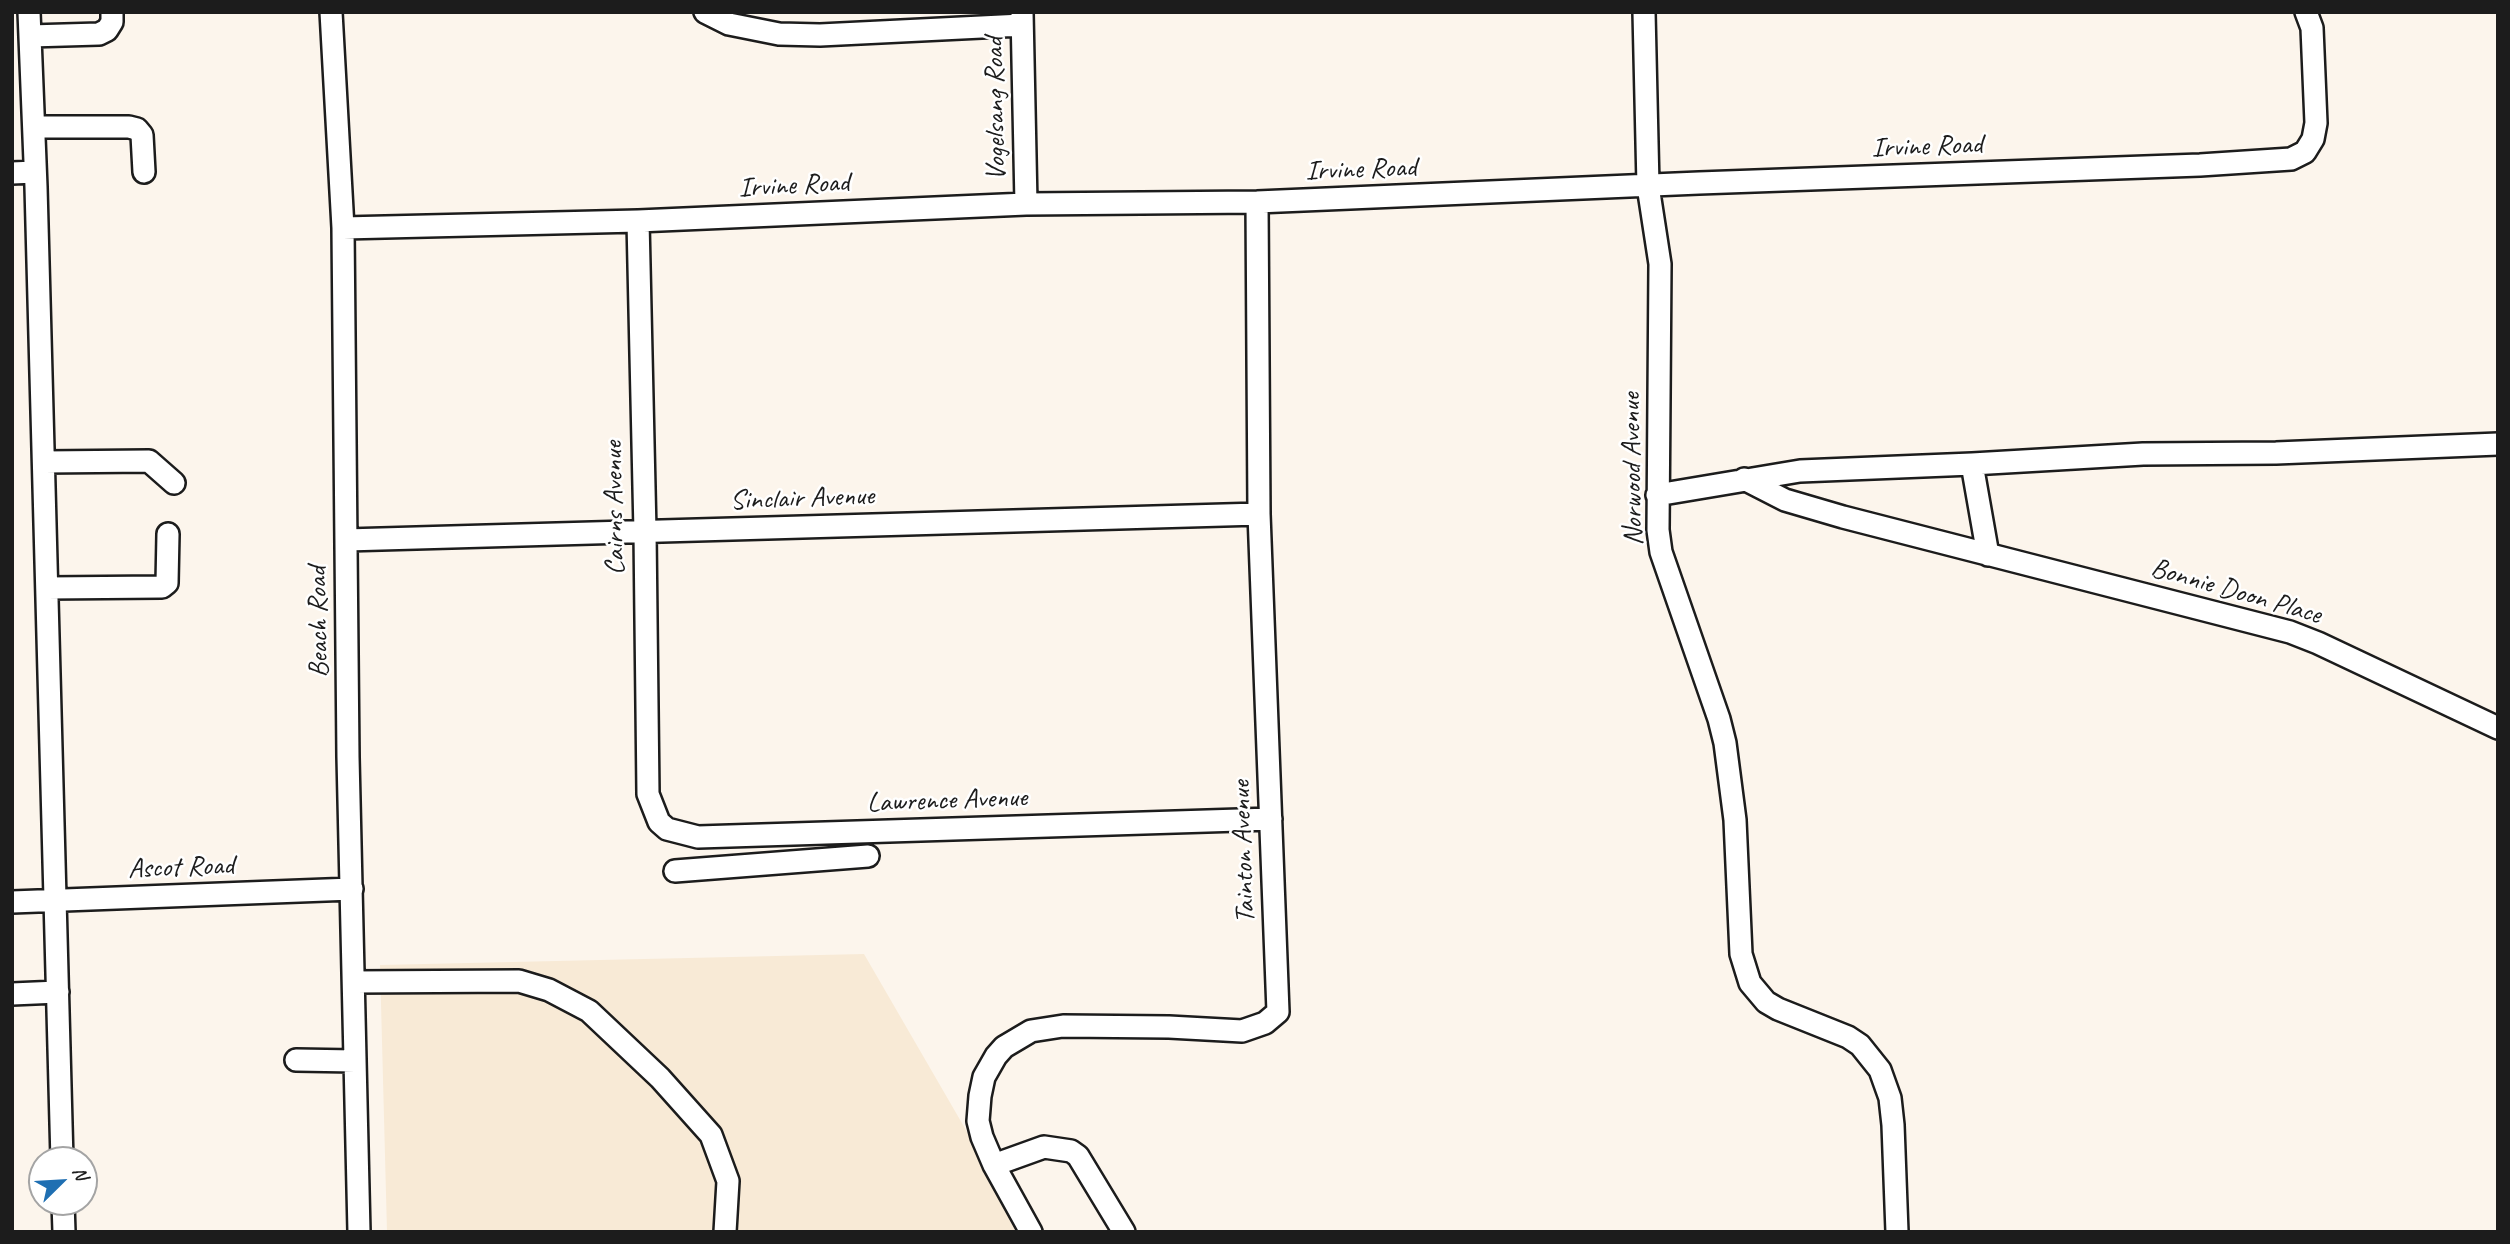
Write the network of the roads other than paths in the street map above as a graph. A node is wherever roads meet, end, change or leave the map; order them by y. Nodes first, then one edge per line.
1 (29, 12) edge
2 (112, 12) edge
3 (331, 12) edge
4 (705, 12) edge
5 (1644, 12) edge
6 (2306, 12) edge
7 (1022, 18) edge
8 (30, 36) junction
9 (34, 127) junction
10 (35, 172) junction
11 (144, 172) dead end
12 (12, 173) edge
13 (1648, 186) junction
14 (1257, 202) junction
15 (1026, 204) junction
16 (638, 221) junction
17 (342, 228) junction
18 (2498, 444) edge
19 (44, 462) junction
20 (1972, 464) junction
21 (1744, 479) junction
22 (174, 483) dead end
23 (1657, 495) junction
24 (1259, 514) junction
25 (645, 532) junction
26 (168, 534) dead end
27 (346, 540) junction
28 (1988, 555) junction
29 (47, 588) junction
30 (2498, 728) edge
31 (648, 794) joint
32 (1271, 818) junction
33 (743, 835) junction
34 (868, 856) dead end
35 (745, 867) junction
36 (676, 871) dead end
37 (352, 889) junction
38 (55, 901) junction
39 (12, 902) edge
40 (354, 982) junction
41 (58, 992) junction
42 (12, 994) edge
43 (296, 1060) dead end
44 (355, 1061) junction
45 (62, 1146) edge
46 (994, 1165) junction
47 (359, 1232) edge
48 (725, 1232) edge
49 (1031, 1232) edge
50 (1124, 1232) edge
51 (1897, 1232) edge

1 - 8 street
2 - 8 street
3 - 17 street, Beach Road
4 - 7 street
5 - 13 street, Norwood Avenue
6 - 13 street, Irvine Road
7 - 15 street, Vogelsang Road
8 - 9 street
9 - 10 street
9 - 11 street
10 - 12 street
10 - 19 street
13 - 14 street, Irvine Road
13 - 23 street, Norwood Avenue
14 - 15 street, Irvine Road
14 - 24 street, Tainton Avenue
15 - 16 street, Irvine Road
16 - 17 street, Irvine Road
16 - 25 street, Cairns Avenue
17 - 27 street, Beach Road
18 - 20 street
19 - 22 street
19 - 29 street
20 - 21 street
20 - 28 street
21 - 23 street
21 - 28 street, Bonnie Doon Place
23 - 51 street, Norwood Avenue
24 - 25 street, Sinclair Avenue
24 - 32 street, Tainton Avenue
25 - 27 street, Sinclair Avenue
25 - 31 street, Cairns Avenue
26 - 29 street
27 - 37 street, Beach Road
28 - 30 street, Bonnie Doon Place
29 - 38 street
31 - 33 street, Lawrence Avenue
32 - 33 street, Lawrence Avenue
32 - 46 street, Tainton Avenue
33 - 35 street
34 - 35 street
35 - 36 street
37 - 38 street, Ascot Road
37 - 40 street, Beach Road
38 - 39 street, Ascot Road
38 - 41 street
40 - 44 street, Beach Road
40 - 48 street
41 - 42 street
41 - 45 street
43 - 44 street
44 - 47 street, Beach Road
46 - 49 street, Tainton Avenue
46 - 50 street

